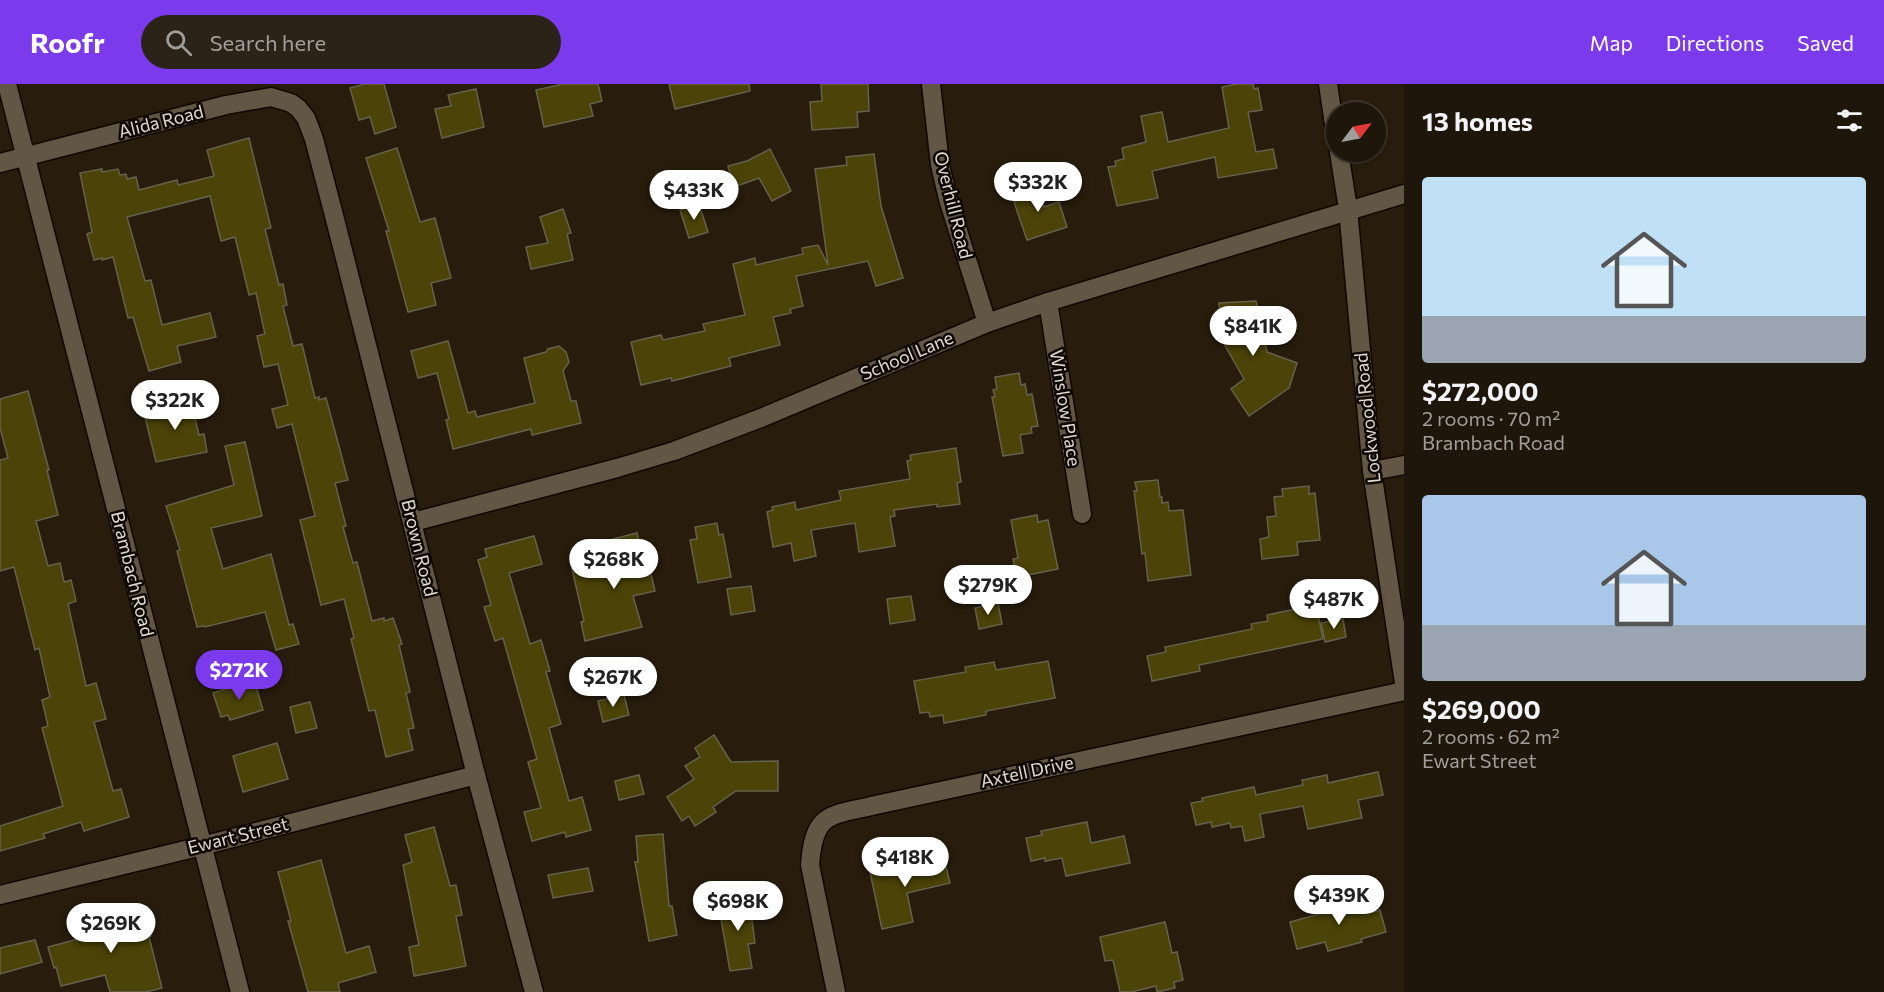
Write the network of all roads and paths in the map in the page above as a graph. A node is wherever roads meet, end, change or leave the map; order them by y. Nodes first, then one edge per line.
1 (7, 84) edge
2 (932, 84) edge
3 (1328, 84) edge
4 (1331, 102) edge
5 (298, 108) joint
6 (24, 157) junction
7 (1341, 162) edge
8 (0, 163) edge
9 (1404, 194) edge
10 (1348, 209) junction
11 (1048, 302) junction
12 (987, 323) junction
13 (1404, 465) edge
14 (1372, 471) junction
15 (1082, 514) dead end
16 (412, 522) junction
17 (1404, 683) edge
18 (1404, 691) edge
19 (476, 775) junction
20 (202, 846) junction
21 (0, 895) edge
22 (240, 992) edge
23 (534, 992) edge
24 (836, 992) edge

1 - 6 street, Brambach Road
2 - 12 street, Overhill Road
3 - 4 street
5 - 6 street, Alida Road
5 - 16 street, Brown Road
6 - 8 street, Alida Road
6 - 20 street, Brambach Road
7 - 10 street, Lockwood Road
9 - 10 street, School Lane
10 - 11 street, School Lane
10 - 14 street, Lockwood Road
11 - 12 street, School Lane
11 - 15 street, Winslow Place
12 - 16 street, School Lane
13 - 14 street
14 - 17 street, Lockwood Road
16 - 19 street, Brown Road
18 - 24 street, Axtell Drive
19 - 20 street, Ewart Street
19 - 23 street, Brown Road
20 - 21 street, Ewart Street
20 - 22 street, Brambach Road

